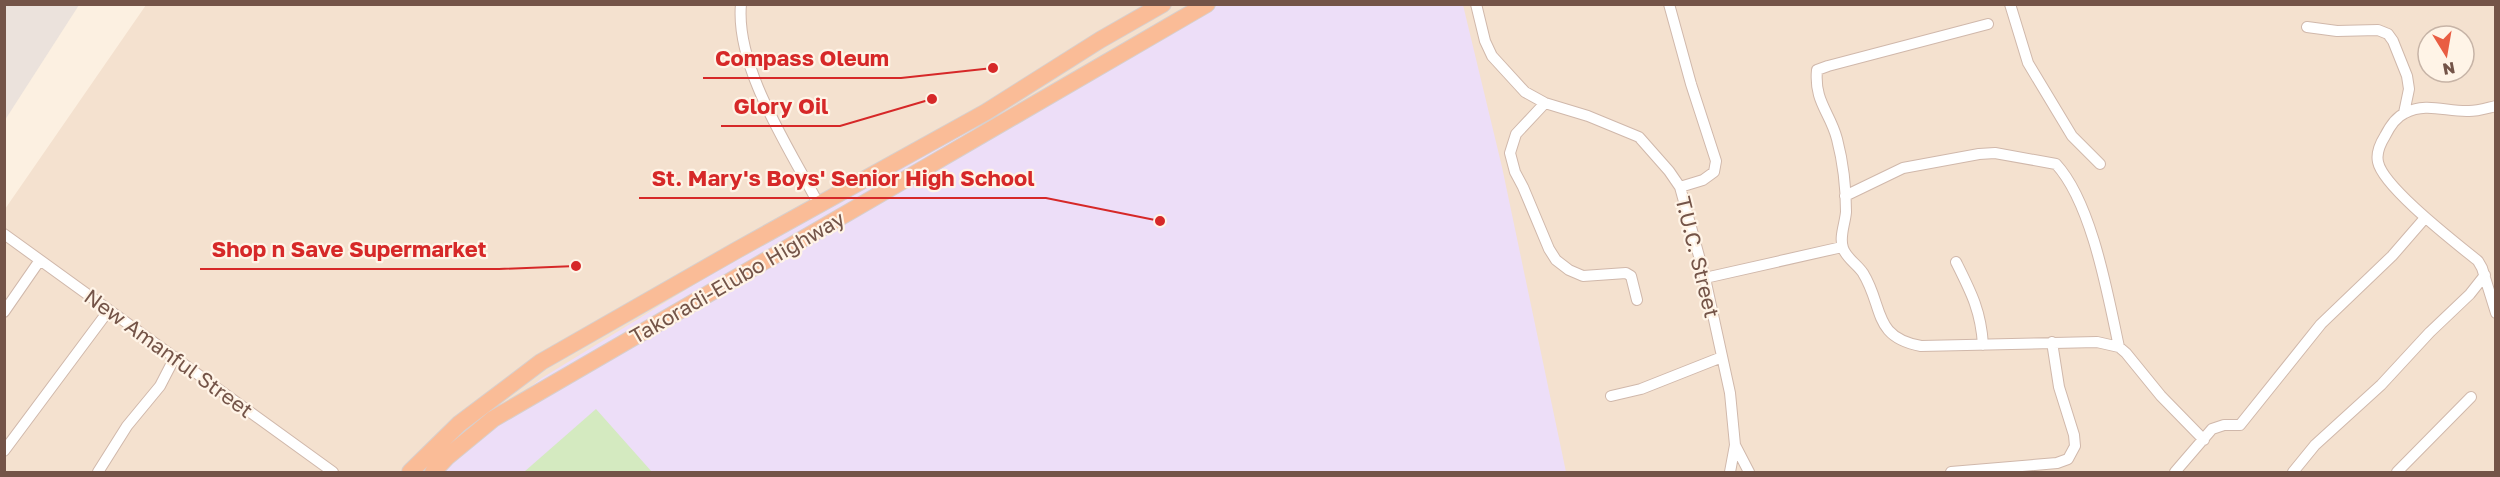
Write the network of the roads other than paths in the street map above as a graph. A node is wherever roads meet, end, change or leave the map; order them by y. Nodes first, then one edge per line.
1 (741, 4) edge
2 (1163, 4) edge
3 (1207, 4) edge
4 (1476, 4) edge
5 (1669, 4) edge
6 (2010, 4) edge
7 (1988, 24) dead end
8 (2307, 27) dead end
9 (1545, 103) junction
10 (2496, 106) edge
11 (2404, 113) junction
12 (2100, 164) dead end
13 (1680, 187) junction
14 (1845, 196) junction
15 (819, 205) junction
16 (2425, 218) junction
17 (4, 234) edge
18 (1842, 247) junction
19 (40, 260) junction
20 (1956, 262) dead end
21 (2485, 275) junction
22 (1705, 278) junction
23 (1637, 300) dead end
24 (109, 310) junction
25 (4, 312) edge
26 (2496, 313) edge
27 (2052, 342) junction
28 (1983, 345) junction
29 (2119, 347) junction
30 (175, 357) junction
31 (1722, 357) junction
32 (1611, 396) dead end
33 (2471, 397) dead end
34 (2204, 440) junction
35 (1735, 446) junction
36 (4, 451) edge
37 (98, 472) edge
38 (333, 472) edge
39 (410, 472) edge
40 (433, 472) edge
41 (1730, 472) edge
42 (1749, 472) edge
43 (1951, 472) edge
44 (2175, 472) edge
45 (2293, 472) edge
46 (2397, 472) edge

1 - 15 street
2 - 15 highway, Takoradi-Elubo Highway
3 - 40 highway, Takoradi-Elubo Highway
4 - 9 street, T.U.C. Street
5 - 13 street
6 - 12 street
7 - 14 street
8 - 11 street
9 - 13 street, T.U.C. Street
9 - 23 street
10 - 11 street
11 - 16 street
13 - 22 street, T.U.C. Street
14 - 18 street
14 - 29 street
15 - 39 highway, Takoradi-Elubo Highway
16 - 21 street
16 - 34 street
17 - 19 street, New Amanful Street
18 - 22 street
18 - 28 street
19 - 24 street, New Amanful Street
19 - 25 street
20 - 28 street
21 - 26 street
21 - 45 street
22 - 31 street, T.U.C. Street
24 - 30 street, New Amanful Street
24 - 36 street
27 - 28 street
27 - 29 street
27 - 43 street
29 - 34 street
30 - 37 street
30 - 38 street, New Amanful Street
31 - 32 street
31 - 35 street, T.U.C. Street
33 - 46 street
34 - 44 street
35 - 41 street, T.U.C. Street
35 - 42 street

